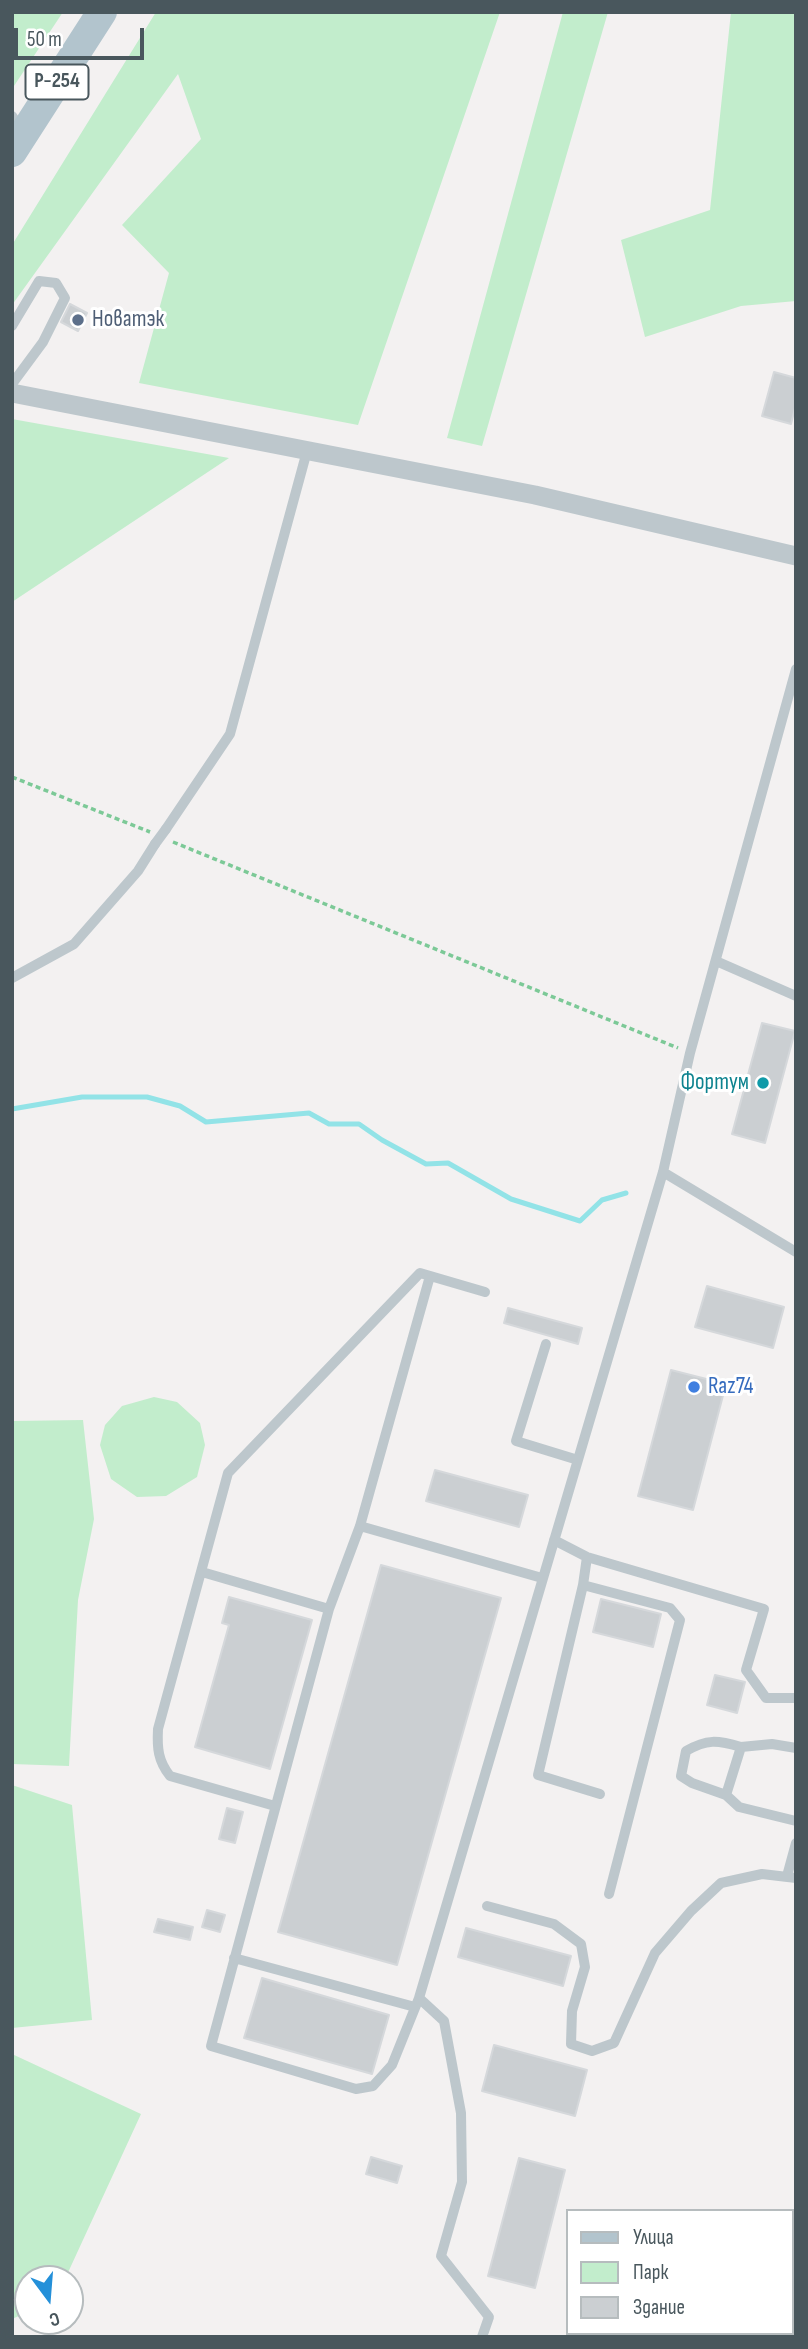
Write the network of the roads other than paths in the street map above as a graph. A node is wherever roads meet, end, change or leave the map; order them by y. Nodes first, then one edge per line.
1 (102, 12) edge
2 (16, 134) edge
3 (12, 326) edge
4 (12, 384) edge
5 (12, 393) edge
6 (307, 451) junction
7 (796, 556) edge
8 (796, 669) edge
9 (716, 961) junction
10 (12, 978) edge
11 (796, 996) edge
12 (663, 1172) junction
13 (796, 1238) edge
14 (794, 1251) edge
15 (430, 1276) junction
16 (485, 1292) dead end
17 (546, 1344) dead end
18 (578, 1461) junction
19 (360, 1526) junction
20 (554, 1540) junction
21 (587, 1557) junction
22 (202, 1572) junction
23 (542, 1578) junction
24 (583, 1585) junction
25 (329, 1609) junction
26 (796, 1698) edge
27 (741, 1747) junction
28 (796, 1748) edge
29 (600, 1794) dead end
30 (726, 1795) junction
31 (275, 1806) junction
32 (796, 1821) edge
33 (796, 1843) edge
34 (791, 1877) edge
35 (609, 1894) dead end
36 (488, 1906) dead end
37 (234, 1958) junction
38 (417, 2003) junction
39 (482, 2337) edge

1 - 2 main road, Р-254
3 - 4 lane
5 - 6 street
6 - 7 street
6 - 10 lane
8 - 9 lane
9 - 11 lane
9 - 12 lane
12 - 14 lane
12 - 18 lane
13 - 14 lane
15 - 16 lane
15 - 19 lane
15 - 22 lane
17 - 18 lane
18 - 20 lane
19 - 23 lane
19 - 25 lane
20 - 21 lane
20 - 23 lane
21 - 24 lane
21 - 26 lane
22 - 25 lane
22 - 31 lane
23 - 38 lane
24 - 29 lane
24 - 35 lane
25 - 31 lane
27 - 28 lane
27 - 30 lane
27 - 30 lane
30 - 32 lane
31 - 37 lane
33 - 34 lane
34 - 36 lane
37 - 38 lane
37 - 38 lane
38 - 39 lane

